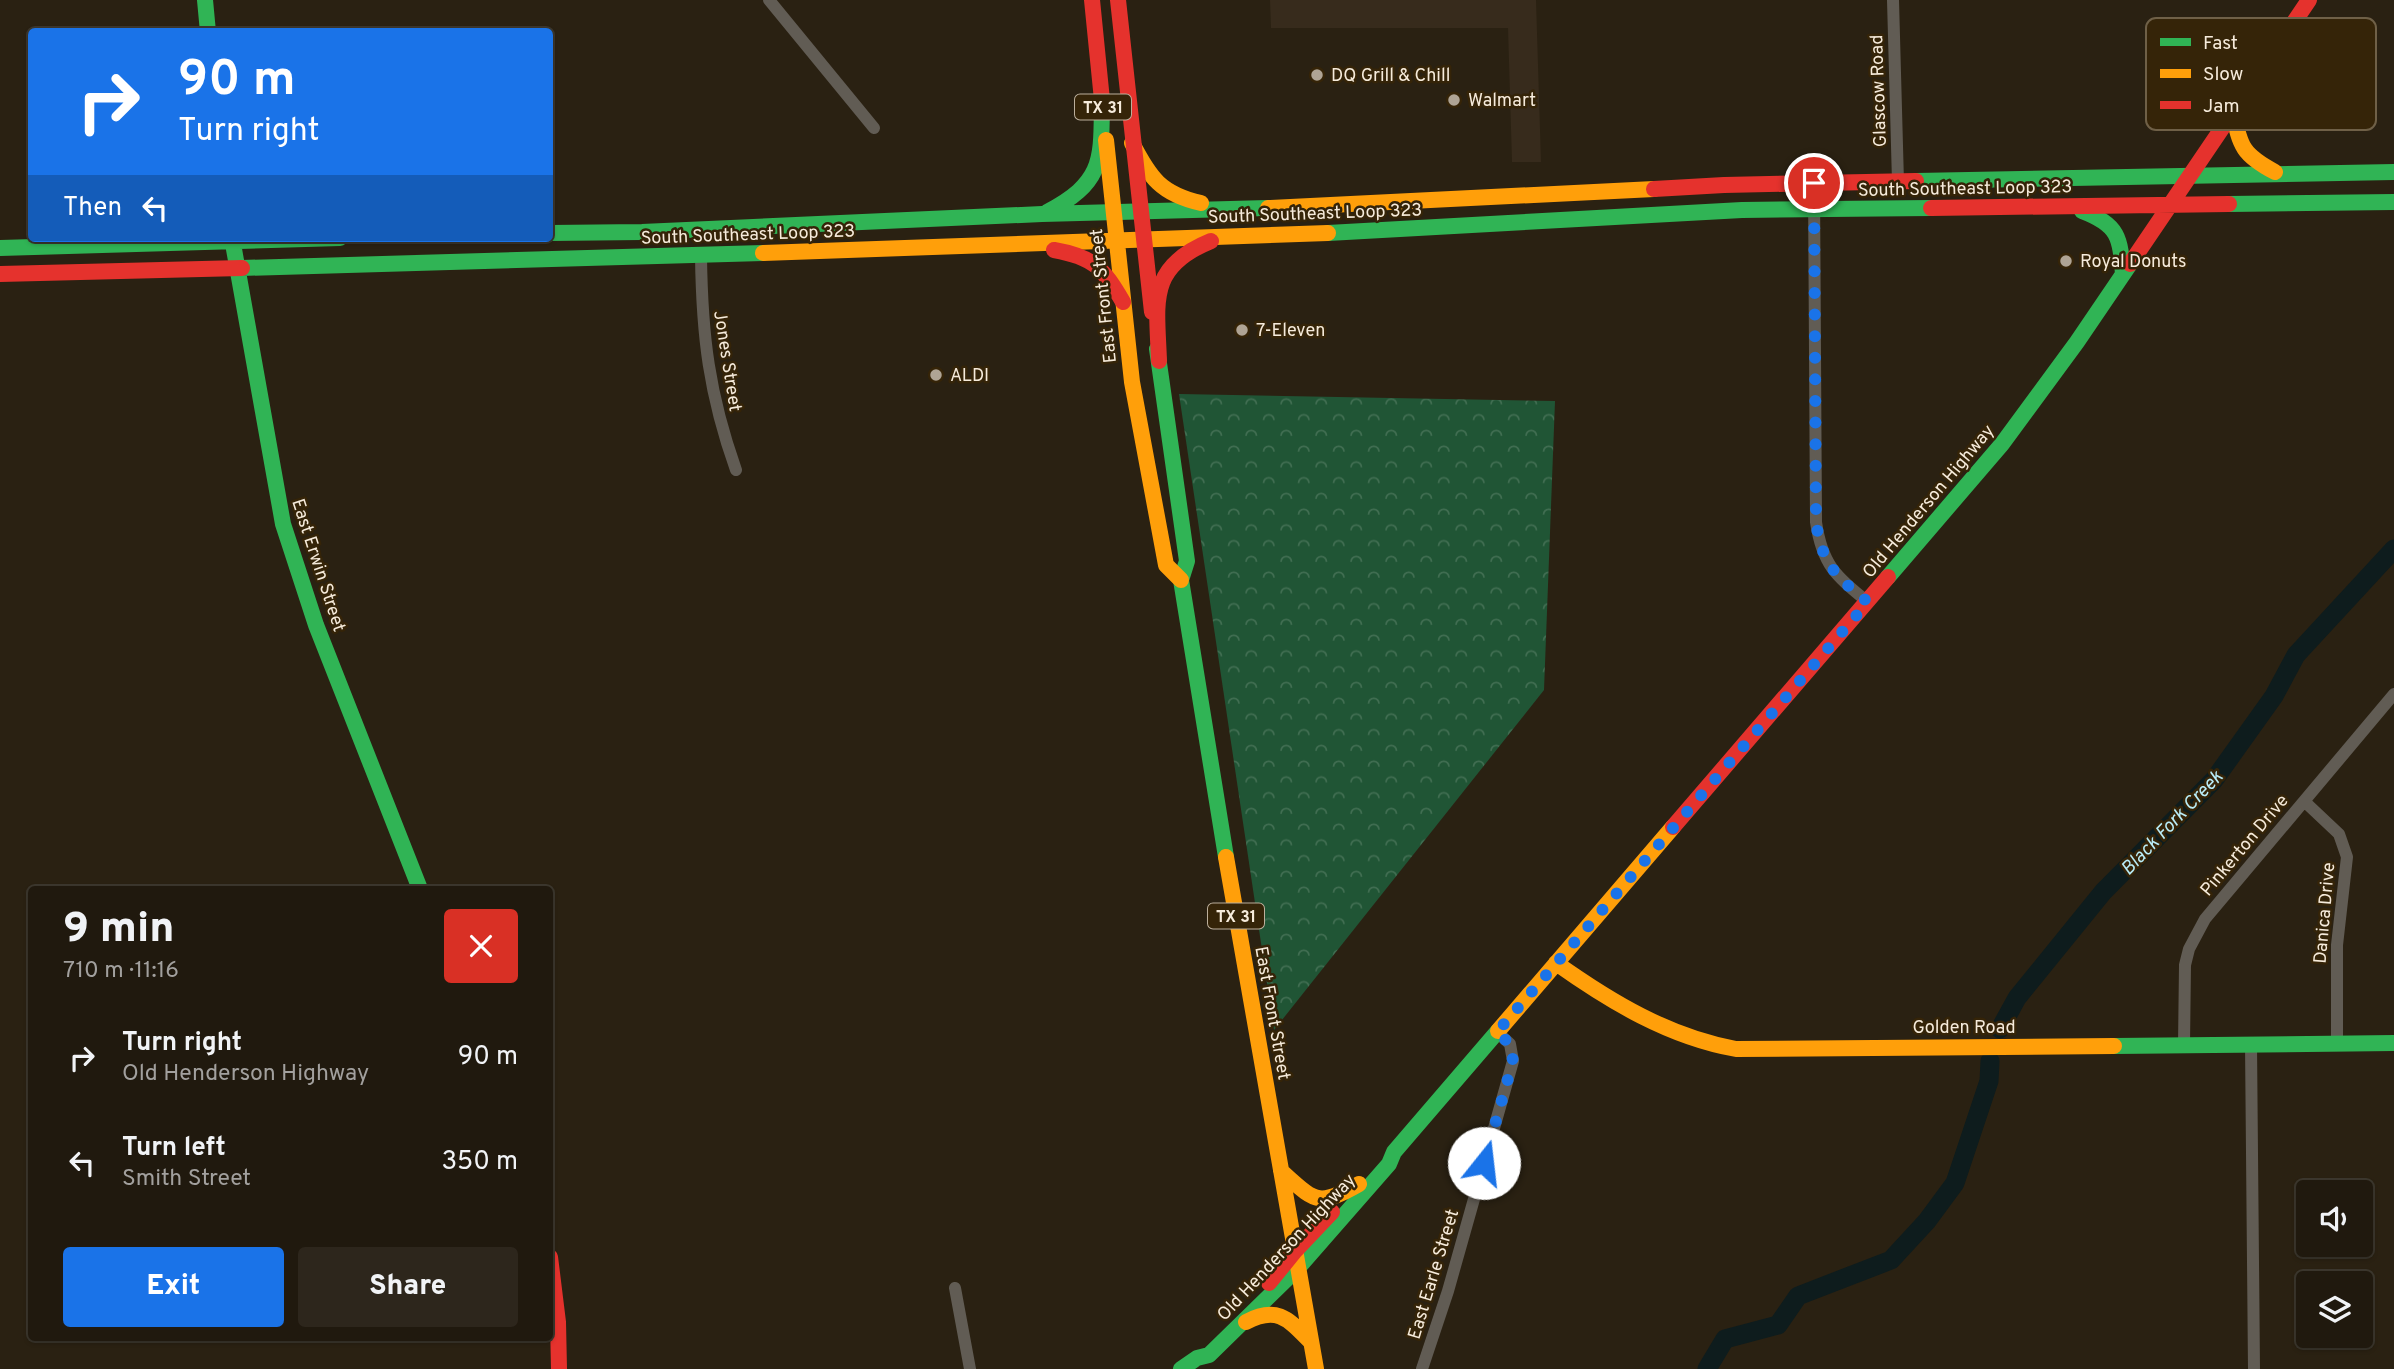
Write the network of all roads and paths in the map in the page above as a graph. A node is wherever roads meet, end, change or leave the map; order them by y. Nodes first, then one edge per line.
1 (205, 0) edge
2 (769, 0) edge
3 (1092, 0) edge
4 (1118, 0) edge
5 (1893, 0) edge
6 (2309, 0) edge
7 (2297, 18) edge
8 (208, 28) edge
9 (1102, 97) junction
10 (874, 128) dead end
11 (2221, 130) edge
12 (2237, 130) edge
13 (1132, 143) junction
14 (2394, 172) edge
15 (2278, 173) junction
16 (2191, 174) junction
17 (1898, 182) junction
18 (1814, 183) junction
19 (1525, 197) junction
20 (2394, 202) edge
21 (2069, 206) junction
22 (2170, 206) junction
23 (1232, 209) junction
24 (1814, 209) junction
25 (1140, 212) junction
26 (1113, 213) junction
27 (1042, 214) junction
28 (1525, 223) junction
29 (553, 233) edge
30 (1222, 236) junction
31 (1143, 238) junction
32 (1115, 239) junction
33 (155, 242) edge
34 (233, 242) edge
35 (1003, 243) junction
36 (0, 248) edge
37 (701, 256) junction
38 (236, 266) junction
39 (0, 274) edge
40 (2123, 274) junction
41 (1123, 302) junction
42 (1159, 361) junction
43 (736, 470) dead end
44 (1181, 580) junction
45 (1868, 602) junction
46 (2394, 694) edge
47 (2304, 801) junction
48 (419, 886) edge
49 (1556, 962) junction
50 (1497, 1032) junction
51 (2252, 1044) junction
52 (2337, 1044) junction
53 (2394, 1044) edge
54 (2184, 1045) junction
55 (1394, 1152) junction
56 (1281, 1171) junction
57 (1359, 1184) junction
58 (1296, 1251) junction
59 (1298, 1268) junction
60 (553, 1281) edge
61 (955, 1288) dead end
62 (1246, 1322) junction
63 (1311, 1342) junction
64 (1197, 1358) junction
65 (559, 1369) edge
66 (970, 1369) edge
67 (1181, 1369) edge
68 (1316, 1369) edge
69 (1422, 1369) edge
70 (2254, 1369) edge

1 - 8 main road
2 - 10 street
3 - 9 main road, East Front Street / TX 31
4 - 13 main road, East Front Street / TX 31
5 - 17 street, Glascow Road
6 - 7 main road, Old Henderson Highway
9 - 26 main road, East Front Street / TX 31
9 - 27 main road
11 - 16 main road, Old Henderson Highway
12 - 15 main road
13 - 23 main road
13 - 25 main road, East Front Street / TX 31
14 - 15 main road, South Southeast Loop 323
15 - 16 main road, South Southeast Loop 323
16 - 17 main road, South Southeast Loop 323
16 - 22 main road, Old Henderson Highway
17 - 18 main road, South Southeast Loop 323
18 - 19 main road, South Southeast Loop 323
18 - 24 street
19 - 23 main road, South Southeast Loop 323
19 - 28 main road
20 - 22 main road, South Southeast Loop 323
21 - 22 main road, South Southeast Loop 323
21 - 24 main road, South Southeast Loop 323
21 - 40 main road
22 - 40 main road, Old Henderson Highway
23 - 25 main road, South Southeast Loop 323
24 - 28 main road, South Southeast Loop 323
24 - 45 street
25 - 26 main road, South Southeast Loop 323
25 - 31 main road, East Front Street / TX 31
26 - 27 main road, South Southeast Loop 323
26 - 32 main road, East Front Street / TX 31
27 - 29 main road, South Southeast Loop 323
28 - 30 main road, South Southeast Loop 323
30 - 31 main road, South Southeast Loop 323
30 - 42 main road
31 - 32 main road, South Southeast Loop 323
31 - 42 main road, East Front Street / TX 31
32 - 35 main road, South Southeast Loop 323
32 - 41 main road, East Front Street / TX 31
33 - 36 main road
34 - 38 main road, East Erwin Street
35 - 37 main road, South Southeast Loop 323
35 - 41 main road
37 - 38 main road, South Southeast Loop 323
37 - 43 street, Jones Street
38 - 39 main road, South Southeast Loop 323
38 - 48 main road, East Erwin Street
40 - 45 main road, Old Henderson Highway
41 - 44 main road, East Front Street / TX 31
42 - 44 main road, East Front Street / TX 31
44 - 56 main road, East Front Street / TX 31
45 - 49 main road, Old Henderson Highway
46 - 47 street, Pinkerton Drive
47 - 52 street, Danica Drive
47 - 54 street, Pinkerton Drive
49 - 50 main road, Old Henderson Highway
49 - 54 main road, Golden Road
50 - 55 main road, Old Henderson Highway
50 - 69 street, East Earle Street
51 - 52 main road, Golden Road
51 - 54 main road, Golden Road
51 - 70 street
52 - 53 main road, Golden Road
55 - 57 main road, Old Henderson Highway
55 - 59 main road, Old Henderson Highway
56 - 57 main road
56 - 58 main road, East Front Street / TX 31
57 - 58 main road, Old Henderson Highway
58 - 59 main road, East Front Street / TX 31
58 - 64 main road, Old Henderson Highway
59 - 62 main road, Old Henderson Highway
59 - 63 main road, East Front Street / TX 31
60 - 65 main road
61 - 66 street
62 - 63 main road
62 - 64 main road, Old Henderson Highway
63 - 68 main road, East Front Street / TX 31
64 - 67 main road, Old Henderson Highway

